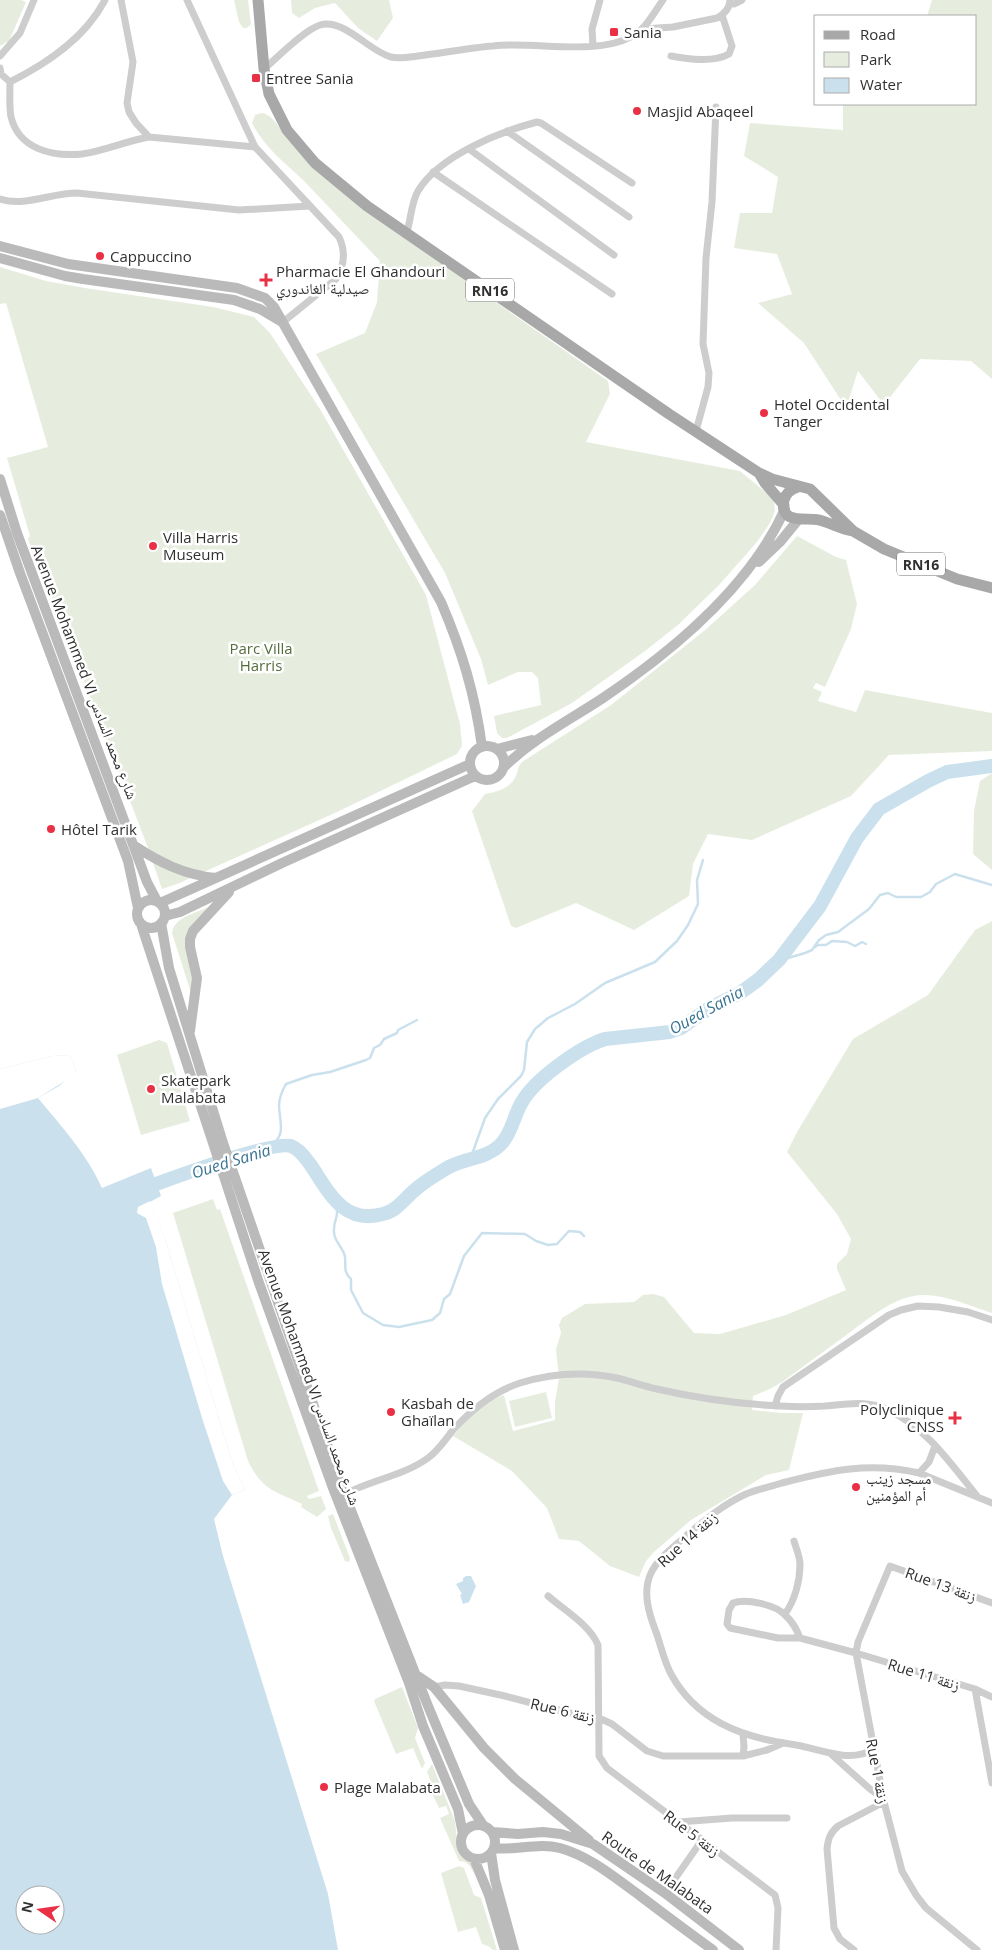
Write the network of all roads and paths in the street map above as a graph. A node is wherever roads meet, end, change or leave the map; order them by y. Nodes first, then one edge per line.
1 (34, 0) edge
2 (105, 0) edge
3 (121, 0) edge
4 (186, 0) edge
5 (258, 0) edge
6 (600, 0) edge
7 (662, 0) edge
8 (742, 0) edge
9 (730, 1) edge
10 (722, 15) junction
11 (643, 29) junction
12 (593, 46) junction
13 (0, 56) edge
14 (671, 56) dead end
15 (264, 69) junction
16 (0, 72) edge
17 (10, 82) junction
18 (716, 107) dead end
19 (507, 131) junction
20 (149, 137) junction
21 (255, 147) junction
22 (469, 149) junction
23 (433, 172) junction
24 (632, 183) dead end
25 (0, 199) edge
26 (310, 206) junction
27 (629, 217) dead end
28 (406, 232) junction
29 (0, 246) edge
30 (614, 254) dead end
31 (0, 258) edge
32 (612, 294) dead end
33 (283, 322) junction
34 (696, 431) junction
35 (759, 473) junction
36 (0, 479) edge
37 (798, 487) junction
38 (815, 495) junction
39 (784, 507) junction
40 (0, 514) edge
41 (801, 520) junction
42 (853, 531) junction
43 (748, 570) junction
44 (992, 588) edge
45 (538, 738) junction
46 (482, 747) junction
47 (497, 749) junction
48 (470, 764) junction
49 (504, 767) junction
50 (475, 776) junction
51 (133, 845) junction
52 (216, 878) junction
53 (234, 887) junction
54 (158, 902) junction
55 (138, 908) junction
56 (163, 920) junction
57 (141, 924) junction
58 (190, 1040) junction
59 (218, 1145) junction
60 (230, 1178) junction
61 (992, 1320) edge
62 (775, 1406) junction
63 (936, 1446) junction
64 (920, 1473) junction
65 (345, 1494) junction
66 (978, 1497) junction
67 (992, 1503) edge
68 (794, 1541) dead end
69 (890, 1566) joint
70 (548, 1596) dead end
71 (992, 1603) edge
72 (785, 1614) junction
73 (800, 1638) junction
74 (856, 1653) junction
75 (416, 1674) junction
76 (434, 1687) junction
77 (975, 1690) junction
78 (992, 1697) edge
79 (600, 1718) junction
80 (743, 1734) junction
81 (783, 1743) junction
82 (874, 1749) junction
83 (832, 1754) junction
84 (743, 1756) junction
85 (992, 1783) edge
86 (882, 1792) junction
87 (884, 1802) junction
88 (788, 1818) dead end
89 (679, 1822) junction
90 (483, 1825) junction
91 (492, 1832) junction
92 (463, 1834) junction
93 (702, 1840) junction
94 (593, 1844) junction
95 (493, 1851) junction
96 (474, 1859) junction
97 (665, 1893) junction
98 (506, 1950) edge
99 (514, 1950) edge
100 (713, 1950) edge
101 (739, 1950) edge
102 (776, 1950) edge
103 (854, 1950) edge
104 (977, 1950) edge

1 - 13 street
2 - 17 street
3 - 20 street
4 - 21 street
5 - 15 main road, RN16
6 - 12 street
7 - 11 street
8 - 9 street
9 - 10 street
10 - 11 street
10 - 14 street
11 - 12 street
12 - 15 street
15 - 28 main road, RN16
16 - 17 street
17 - 20 street
18 - 34 street
19 - 22 street
19 - 24 street
19 - 27 street
20 - 21 street
21 - 26 street
22 - 23 street
22 - 30 street
23 - 28 street
23 - 32 street
25 - 26 street
26 - 33 street
28 - 34 main road, RN16
29 - 33 main road
31 - 33 main road
33 - 46 main road
34 - 35 main road, RN16
35 - 37 main road, RN16
35 - 39 main road, RN16
36 - 51 main road, Avenue Mohammed VI شارع محمد السادس
37 - 38 main road
37 - 39 main road
38 - 41 main road
38 - 42 main road, RN16
39 - 41 main road
39 - 43 main road
40 - 55 main road, Avenue Mohammed VI شارع محمد السادس
41 - 42 main road, RN16
41 - 43 main road
42 - 44 main road, RN16
43 - 45 main road
45 - 47 main road
45 - 49 main road
46 - 47 main road
46 - 48 main road
47 - 49 main road
48 - 50 main road
48 - 52 main road
49 - 50 main road
50 - 53 main road
51 - 52 main road
51 - 54 main road, Avenue Mohammed VI شارع محمد السادس
52 - 54 main road
53 - 56 main road
53 - 58 main road
54 - 55 main road
54 - 56 main road
55 - 57 main road
56 - 57 main road
56 - 58 main road, Avenue Mohammed VI شارع محمد السادس
57 - 59 main road, Avenue Mohammed VI شارع محمد السادس
58 - 59 main road, Avenue Mohammed VI شارع محمد السادس
59 - 60 main road, Avenue Mohammed VI شارع محمد السادس
60 - 65 main road, Avenue Mohammed VI شارع محمد السادس
60 - 92 main road, Avenue Mohammed VI شارع محمد السادس
61 - 62 street
62 - 63 street
62 - 65 street
63 - 64 street
63 - 66 street
64 - 66 street, Rue 14 زنقة
64 - 80 street, Rue 14 زنقة
65 - 75 main road, Avenue Mohammed VI شارع محمد السادس
66 - 67 street, Rue 14 زنقة
68 - 72 street
69 - 71 street, Rue 13 زنقة
69 - 74 street, Rue 1 زنقة
70 - 79 street, Rue 5 زنقة
72 - 73 street
72 - 73 street, Rue 11 زنقة
73 - 74 street, Rue 11 زنقة
74 - 77 street, Rue 11 زنقة
74 - 82 street, Rue 1 زنقة
75 - 76 main road
75 - 90 main road, Avenue Mohammed VI شارع محمد السادس
76 - 79 street, Rue 6 زنقة
76 - 94 main road
77 - 78 street, Rue 11 زنقة
77 - 85 street
79 - 84 street, Rue 6 زنقة
79 - 89 street, Rue 5 زنقة
80 - 81 street, Rue 14 زنقة
80 - 84 street
81 - 83 street, Rue 14 زنقة
81 - 84 street, Rue 6 زنقة
82 - 83 street, Rue 14 زنقة
82 - 86 street, Rue 1 زنقة
83 - 86 street, Rue 14 زنقة
86 - 87 street, Rue 1 زنقة
87 - 103 street
87 - 104 street, Rue 1 زنقة
88 - 89 street
89 - 93 street, Rue 5 زنقة
90 - 91 main road
90 - 92 main road
91 - 94 main road, Route de Malabata
91 - 95 main road
92 - 96 main road
93 - 97 street
93 - 102 street, Rue 5 زنقة
94 - 97 main road, Route de Malabata
95 - 96 main road
95 - 99 main road
95 - 100 main road, Route de Malabata
96 - 98 main road
97 - 101 main road, Route de Malabata

